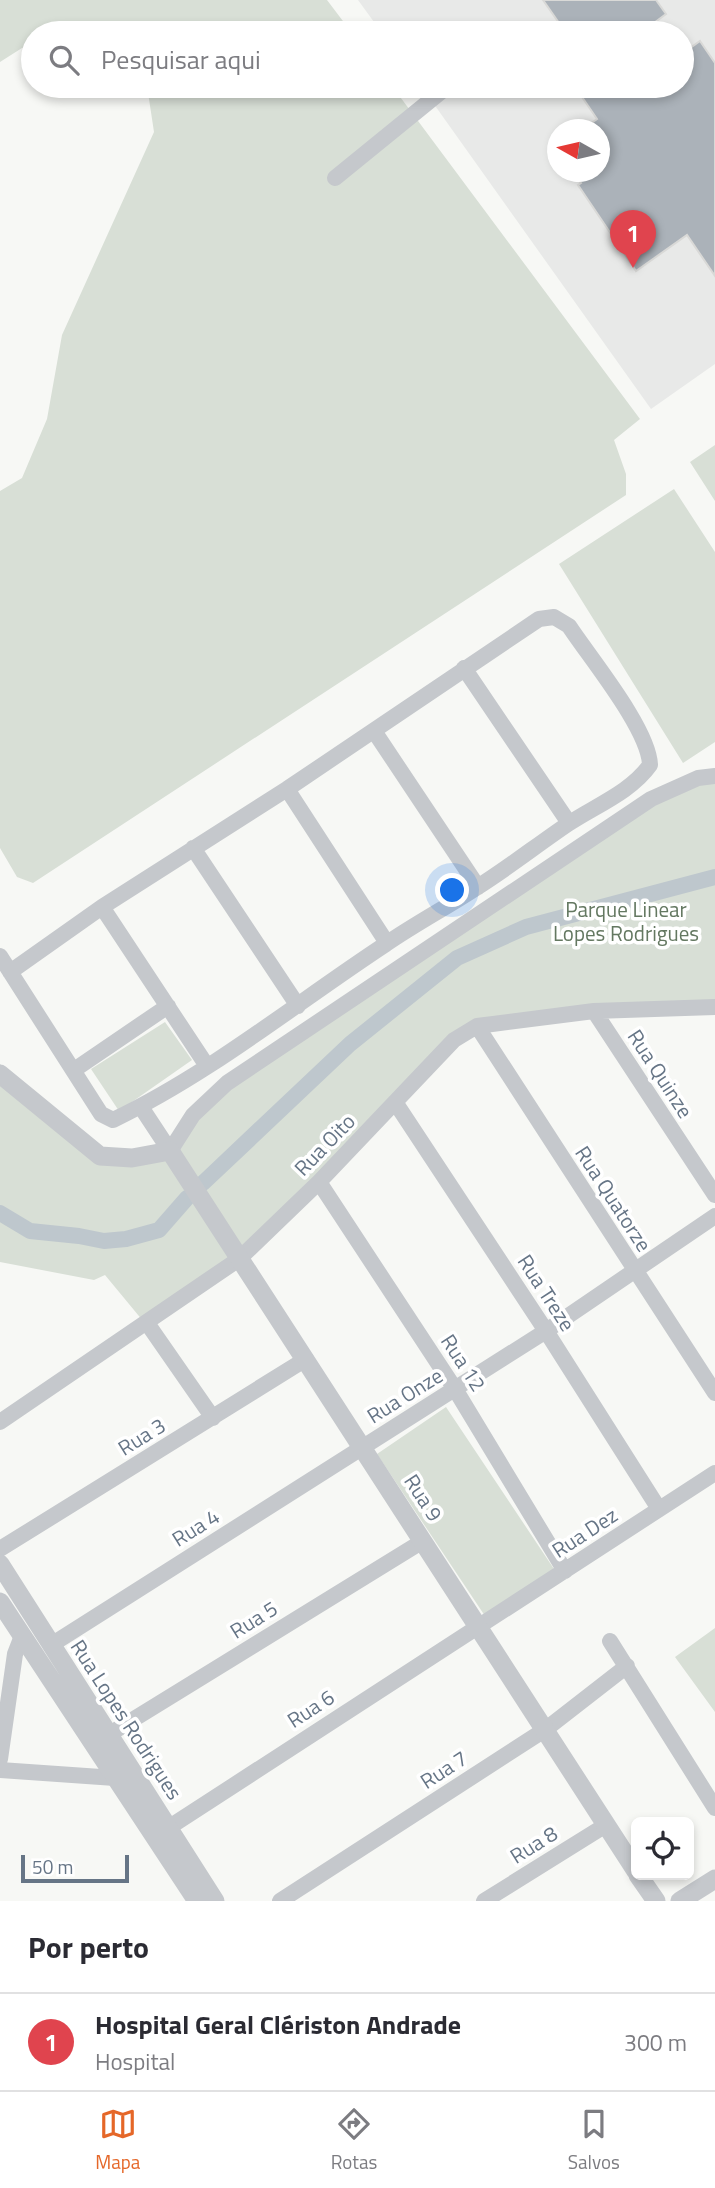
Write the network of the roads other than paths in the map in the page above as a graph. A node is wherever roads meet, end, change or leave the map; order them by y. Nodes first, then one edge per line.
1 (433, 98) edge
2 (335, 178) dead end
3 (464, 668) junction
4 (374, 731) junction
5 (715, 775) edge
6 (287, 789) junction
7 (569, 823) junction
8 (193, 848) junction
9 (478, 887) junction
10 (102, 907) junction
11 (387, 943) junction
12 (0, 956) edge
13 (10, 972) junction
14 (169, 1006) junction
15 (298, 1006) junction
16 (715, 1007) edge
17 (594, 1011) junction
18 (477, 1026) junction
19 (207, 1066) junction
20 (74, 1070) junction
21 (0, 1074) edge
22 (396, 1102) junction
23 (141, 1107) junction
24 (170, 1151) junction
25 (319, 1182) junction
26 (715, 1195) edge
27 (715, 1216) edge
28 (239, 1259) junction
29 (635, 1272) junction
30 (147, 1323) junction
31 (546, 1331) junction
32 (306, 1359) junction
33 (455, 1389) junction
34 (715, 1393) edge
35 (212, 1418) junction
36 (0, 1422) edge
37 (363, 1448) junction
38 (715, 1473) edge
39 (659, 1509) junction
40 (423, 1541) junction
41 (0, 1549) edge
42 (0, 1564) edge
43 (565, 1571) junction
44 (3, 1610) edge
45 (477, 1626) junction
46 (22, 1636) junction
47 (611, 1642) dead end
48 (51, 1645) junction
49 (627, 1666) junction
50 (545, 1729) junction
51 (108, 1735) junction
52 (0, 1759) edge
53 (0, 1770) edge
54 (122, 1773) junction
55 (715, 1808) edge
56 (606, 1825) junction
57 (169, 1828) junction
58 (631, 1864) edge
59 (642, 1880) edge
60 (713, 1885) edge
61 (197, 1901) edge
62 (215, 1901) edge
63 (280, 1901) edge
64 (484, 1901) edge
65 (656, 1901) edge
66 (680, 1901) edge

1 - 2 street
3 - 4 street
3 - 7 street
3 - 7 street
4 - 6 street
4 - 9 street
5 - 24 street
6 - 8 street
6 - 11 street
7 - 9 street
8 - 10 street
8 - 15 street
9 - 11 street
10 - 13 street
10 - 14 street
11 - 15 street
12 - 13 street
13 - 20 street
14 - 19 street
14 - 20 street
15 - 19 street
16 - 17 street, Rua Oito
17 - 18 street, Rua Oito
17 - 26 street, Rua Quinze
18 - 22 street, Rua Oito
18 - 29 street, Rua Quatorze
19 - 23 street
20 - 23 street
21 - 24 street
22 - 25 street, Rua Oito
22 - 31 street, Rua Treze
23 - 24 street
24 - 28 street, Rua 9
25 - 28 street, Rua Oito
25 - 33 street, Rua 12
27 - 29 street, Rua Onze
28 - 30 street, Rua Oito
28 - 32 street, Rua 9
29 - 31 street, Rua Onze
29 - 34 street, Rua Quatorze
30 - 35 street
30 - 36 street, Rua Oito
31 - 33 street, Rua Onze
31 - 39 street, Rua Treze
32 - 35 street, Rua 3
32 - 37 street, Rua 9
33 - 37 street, Rua Onze
33 - 43 street, Rua 12
35 - 41 street, Rua 3
37 - 40 street, Rua 9
37 - 48 street, Rua 4
38 - 39 street, Rua Dez
39 - 43 street, Rua Dez
40 - 45 street, Rua 9
40 - 51 street, Rua 5
42 - 48 street, Rua Lopes Rodrigues
43 - 45 street, Rua Dez
44 - 46 street, Rua Lopes Rodrigues
45 - 50 street, Rua 9
45 - 57 street, Rua 6
46 - 52 street
46 - 54 street, Rua Lopes Rodrigues
47 - 49 street
48 - 51 street, Rua Lopes Rodrigues
49 - 50 street, Rua 7
49 - 55 street
50 - 56 street, Rua 9
50 - 63 street, Rua 7
51 - 54 street, Rua Lopes Rodrigues
53 - 54 street
54 - 57 street, Rua Lopes Rodrigues
54 - 61 street, Rua Lopes Rodrigues
56 - 58 street, Rua 9
56 - 64 street, Rua 8
57 - 62 street, Rua Lopes Rodrigues
59 - 65 street, Rua 9
60 - 66 street

